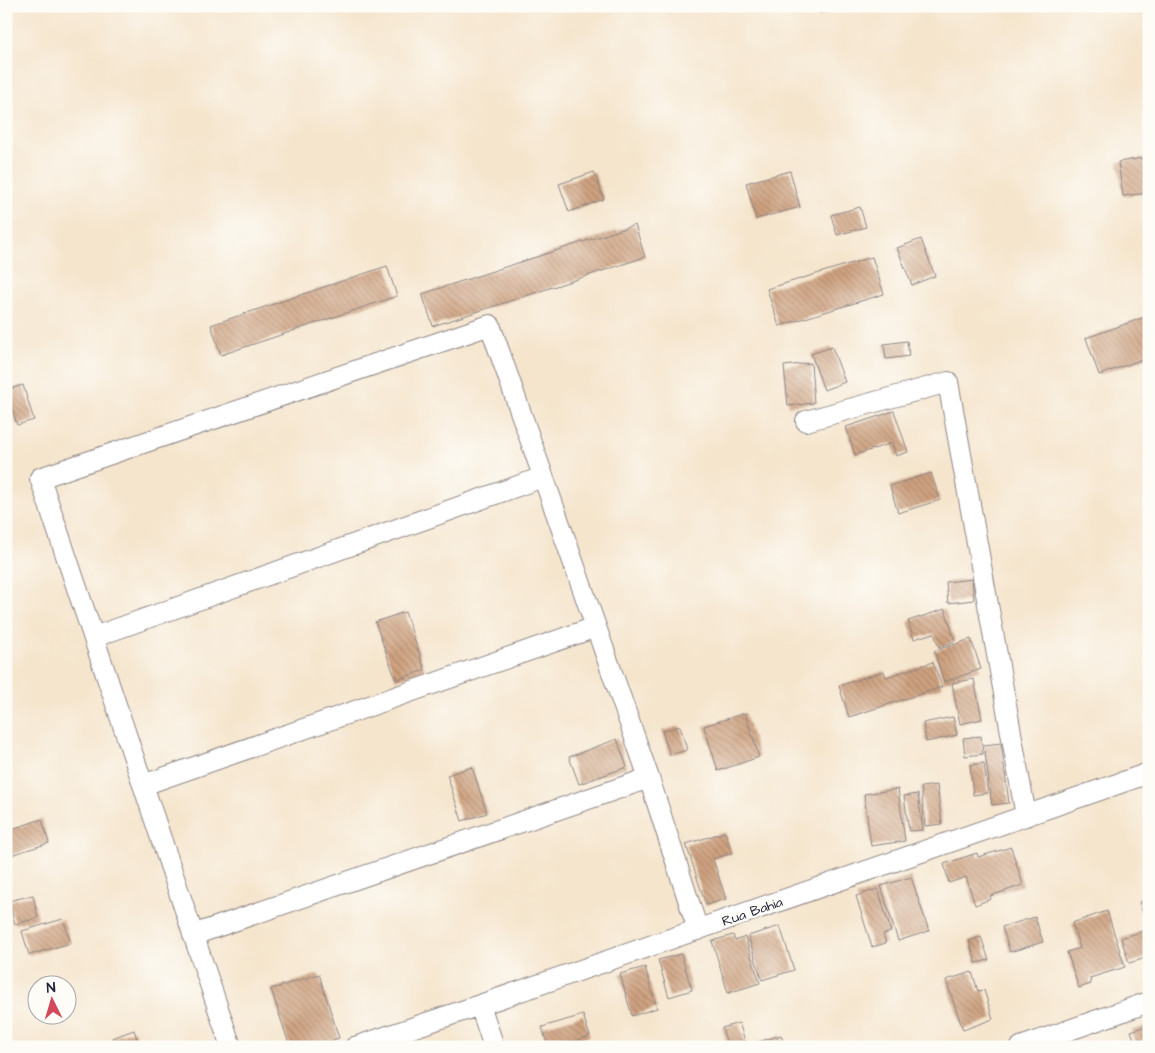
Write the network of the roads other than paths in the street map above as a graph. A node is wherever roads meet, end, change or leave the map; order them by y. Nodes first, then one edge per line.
1 (806, 421) dead end
2 (543, 477) junction
3 (596, 627) junction
4 (94, 638) junction
5 (1149, 773) edge
6 (649, 778) junction
7 (143, 785) junction
8 (1026, 816) junction
9 (698, 930) junction
10 (194, 935) junction
11 (1149, 1002) edge
12 (480, 1005) junction
13 (231, 1047) edge
14 (355, 1047) edge
15 (494, 1047) edge
16 (1021, 1047) edge

1 - 8 street
2 - 3 street
2 - 4 street
2 - 4 street
3 - 6 street
3 - 7 street
4 - 7 street
5 - 8 street, Rua Bahia
6 - 9 street
6 - 10 street
7 - 10 street
8 - 9 street, Rua Bahia
9 - 12 street, Rua Bahia
10 - 13 street
11 - 16 street
12 - 14 street, Rua Bahia
12 - 15 street

